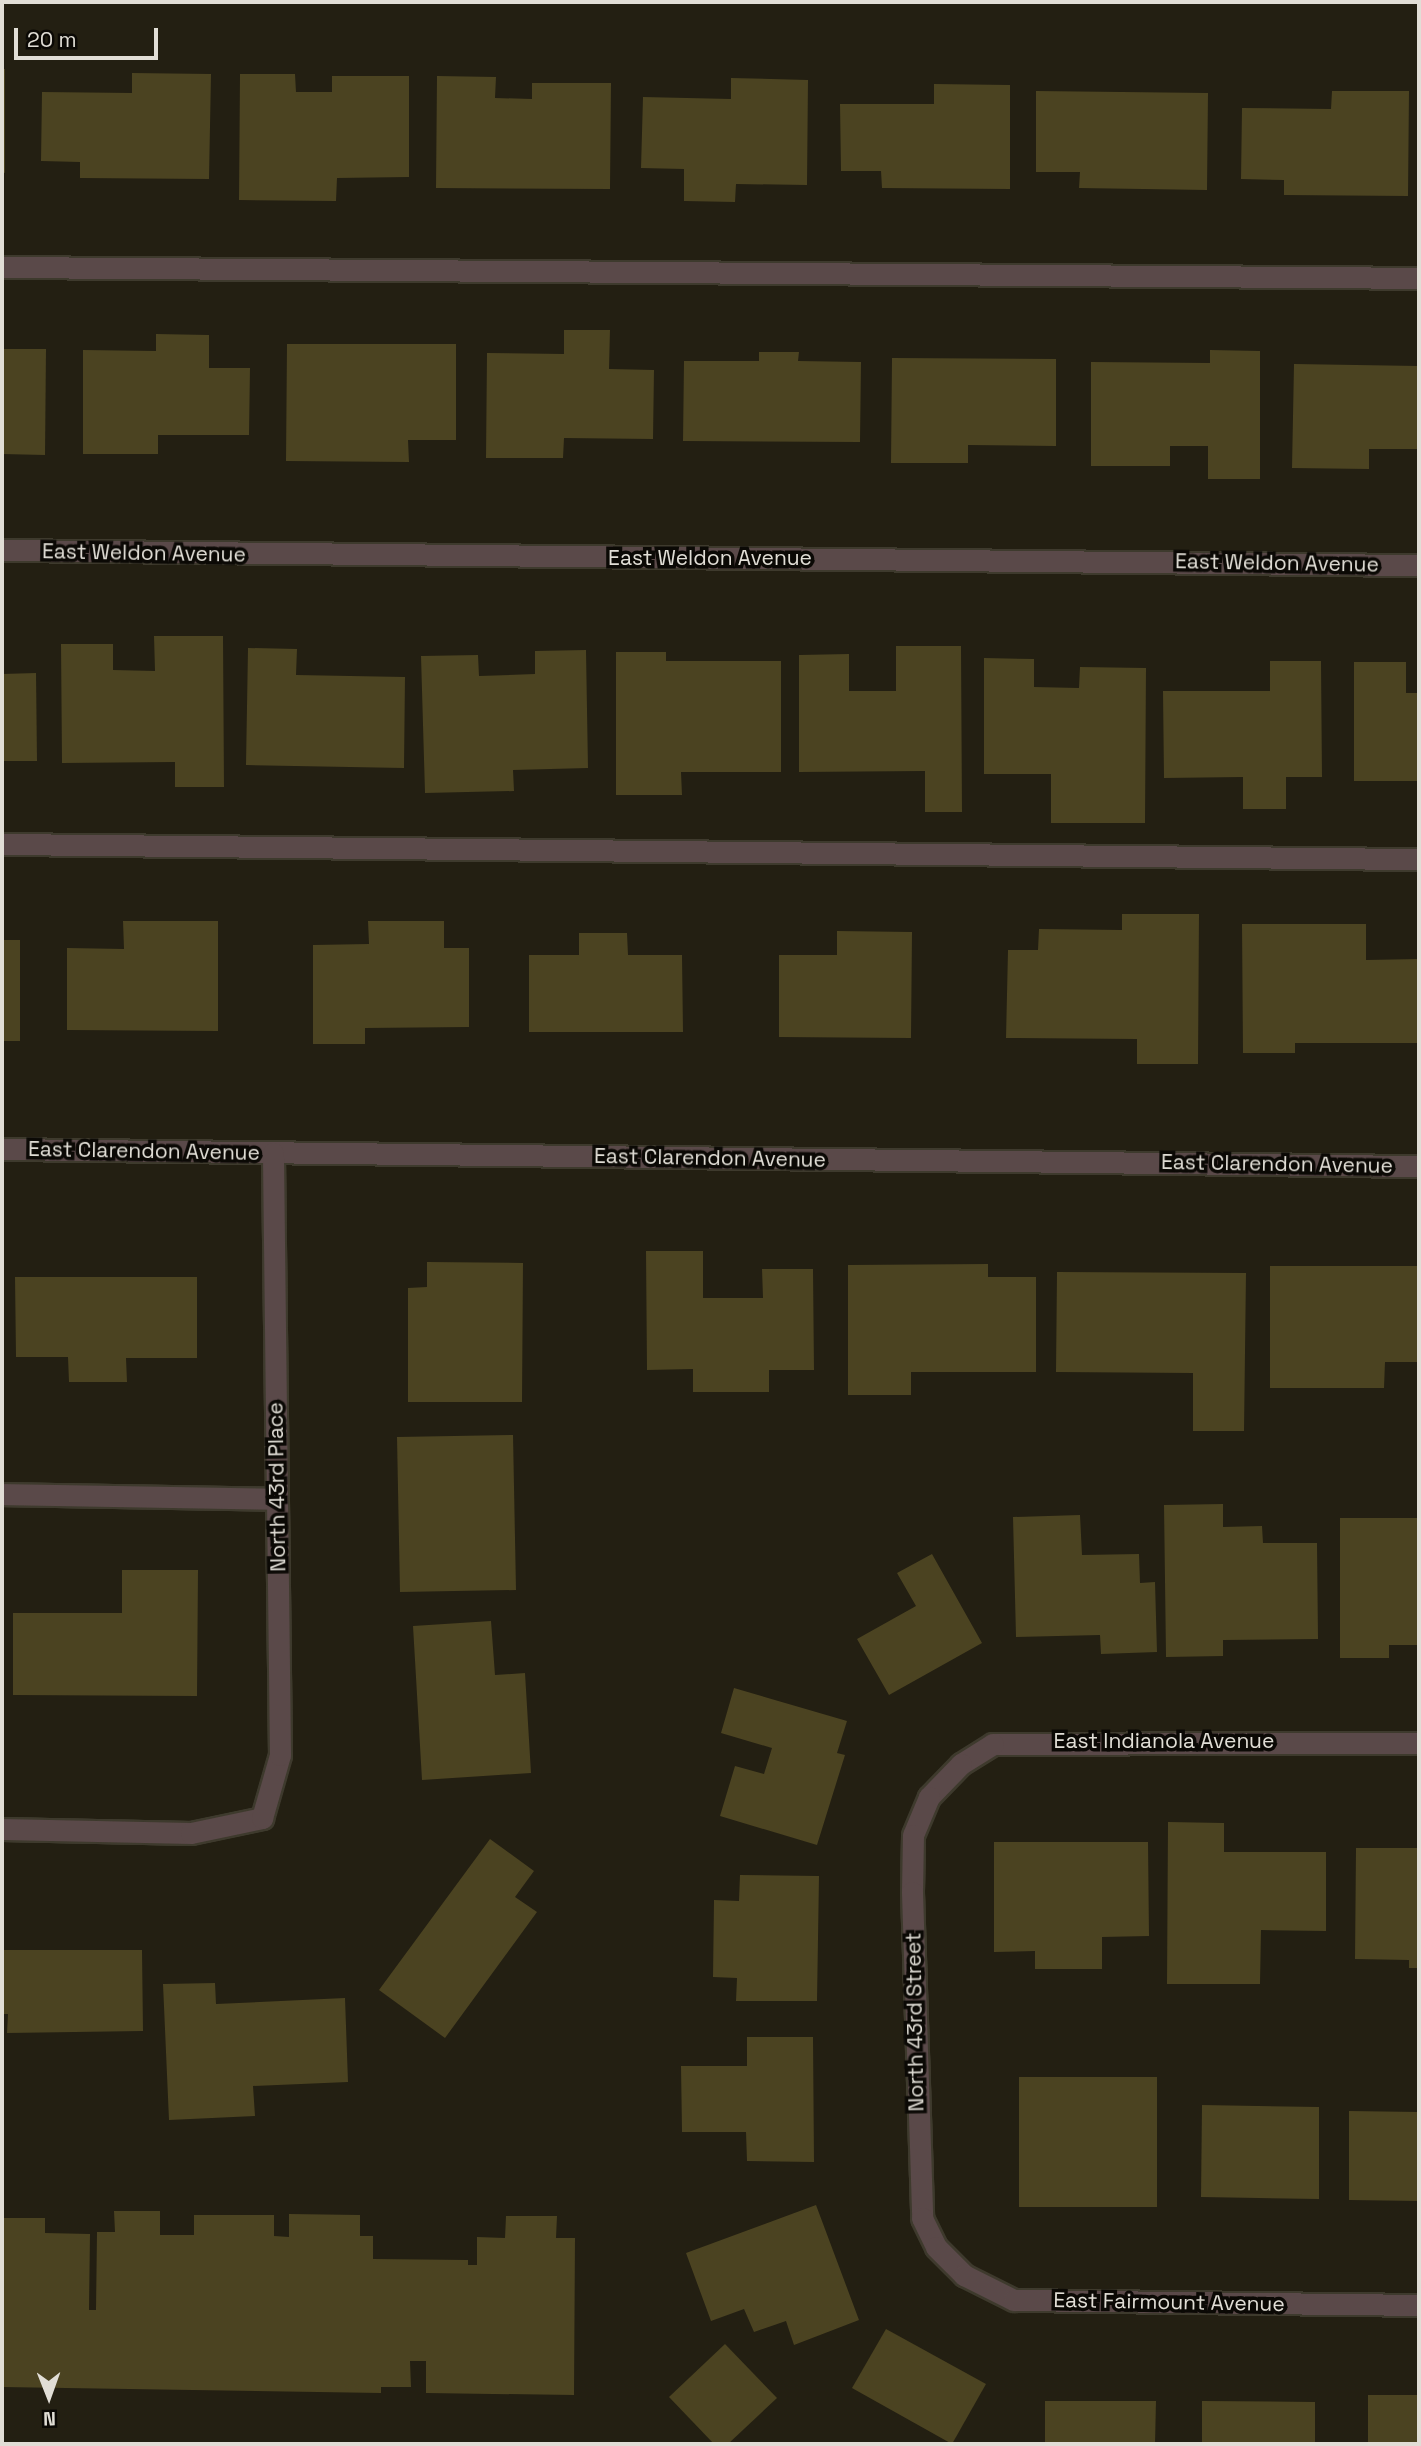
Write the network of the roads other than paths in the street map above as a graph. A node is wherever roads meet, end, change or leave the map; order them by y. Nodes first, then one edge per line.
1 (2, 267) edge
2 (1419, 278) edge
3 (2, 550) edge
4 (1419, 565) edge
5 (2, 844) edge
6 (1419, 859) edge
7 (2, 1149) edge
8 (273, 1153) junction
9 (1419, 1166) edge
10 (2, 1494) edge
11 (277, 1499) junction
12 (1419, 1743) edge
13 (929, 1797) joint
14 (2, 1829) edge
15 (936, 2247) joint
16 (1419, 2305) edge

1 - 2 street
3 - 4 street, East Weldon Avenue
5 - 6 street
7 - 8 street, East Clarendon Avenue
8 - 9 street, East Clarendon Avenue
8 - 11 street, North 43rd Place
10 - 11 street
11 - 14 street, North 43rd Place
12 - 13 street, East Indianola Avenue
13 - 15 street, North 43rd Street
15 - 16 street, East Fairmount Avenue

